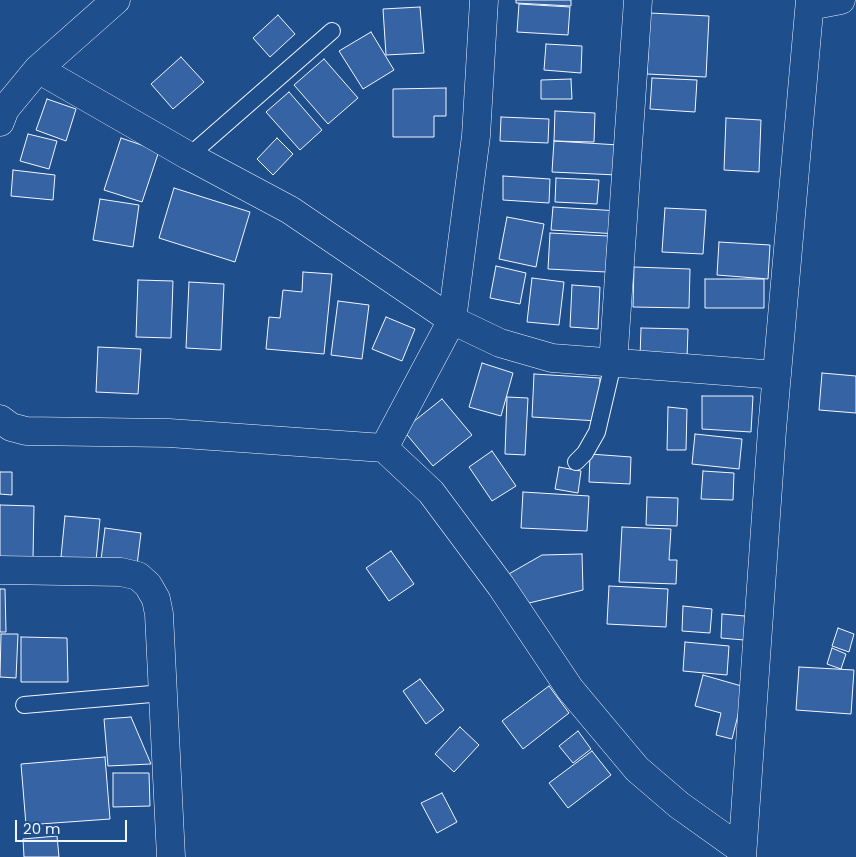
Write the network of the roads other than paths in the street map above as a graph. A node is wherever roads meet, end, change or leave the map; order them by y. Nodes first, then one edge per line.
1 (116, 0) edge
2 (484, 0) edge
3 (638, 0) edge
4 (841, 0) edge
5 (810, 3) edge
6 (332, 31) dead end
7 (38, 69) junction
8 (0, 122) edge
9 (189, 156) junction
10 (452, 320) junction
11 (613, 364) junction
12 (777, 375) junction
13 (0, 420) edge
14 (384, 448) junction
15 (576, 462) dead end
16 (0, 570) edge
17 (163, 693) junction
18 (24, 705) dead end
19 (742, 854) edge
20 (171, 857) edge

1 - 7 street
2 - 10 street
3 - 11 street
4 - 5 street
5 - 12 street
6 - 9 lane
7 - 8 street
7 - 9 street
9 - 10 street
10 - 11 street
10 - 14 street
11 - 12 street
11 - 15 lane
12 - 19 street
13 - 14 street
14 - 19 street
16 - 17 street
17 - 18 lane
17 - 20 street

